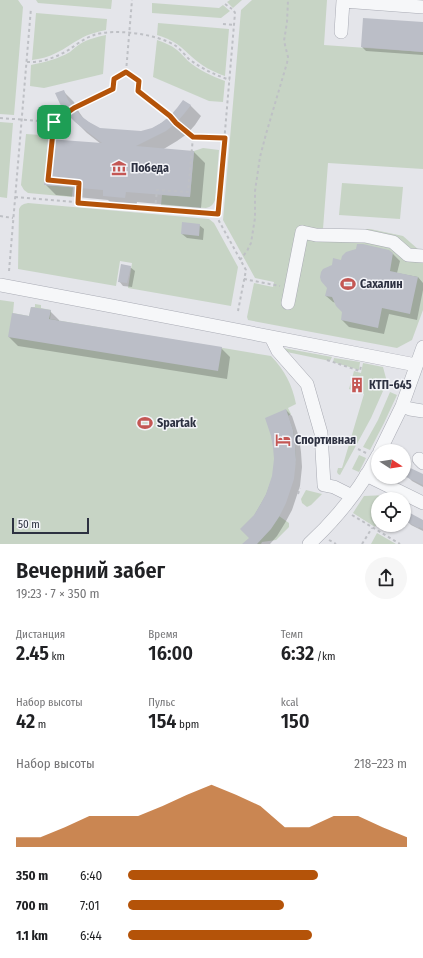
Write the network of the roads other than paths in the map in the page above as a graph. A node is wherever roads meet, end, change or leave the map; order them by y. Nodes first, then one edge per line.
1 (423, 7) edge
2 (341, 32) dead end
3 (423, 256) edge
4 (0, 285) edge
5 (288, 303) dead end
6 (271, 337) junction
7 (423, 347) edge
8 (416, 365) junction
9 (402, 406) junction
10 (423, 412) edge
11 (380, 444) edge
12 (371, 463) edge
13 (366, 475) junction
14 (352, 496) junction
15 (423, 503) edge
16 (309, 544) edge

1 - 2 street
3 - 5 street
4 - 6 street
6 - 8 street
6 - 14 street
7 - 8 street
8 - 9 street
9 - 10 street
9 - 11 street
12 - 13 street
13 - 14 street
13 - 15 street
14 - 16 street

